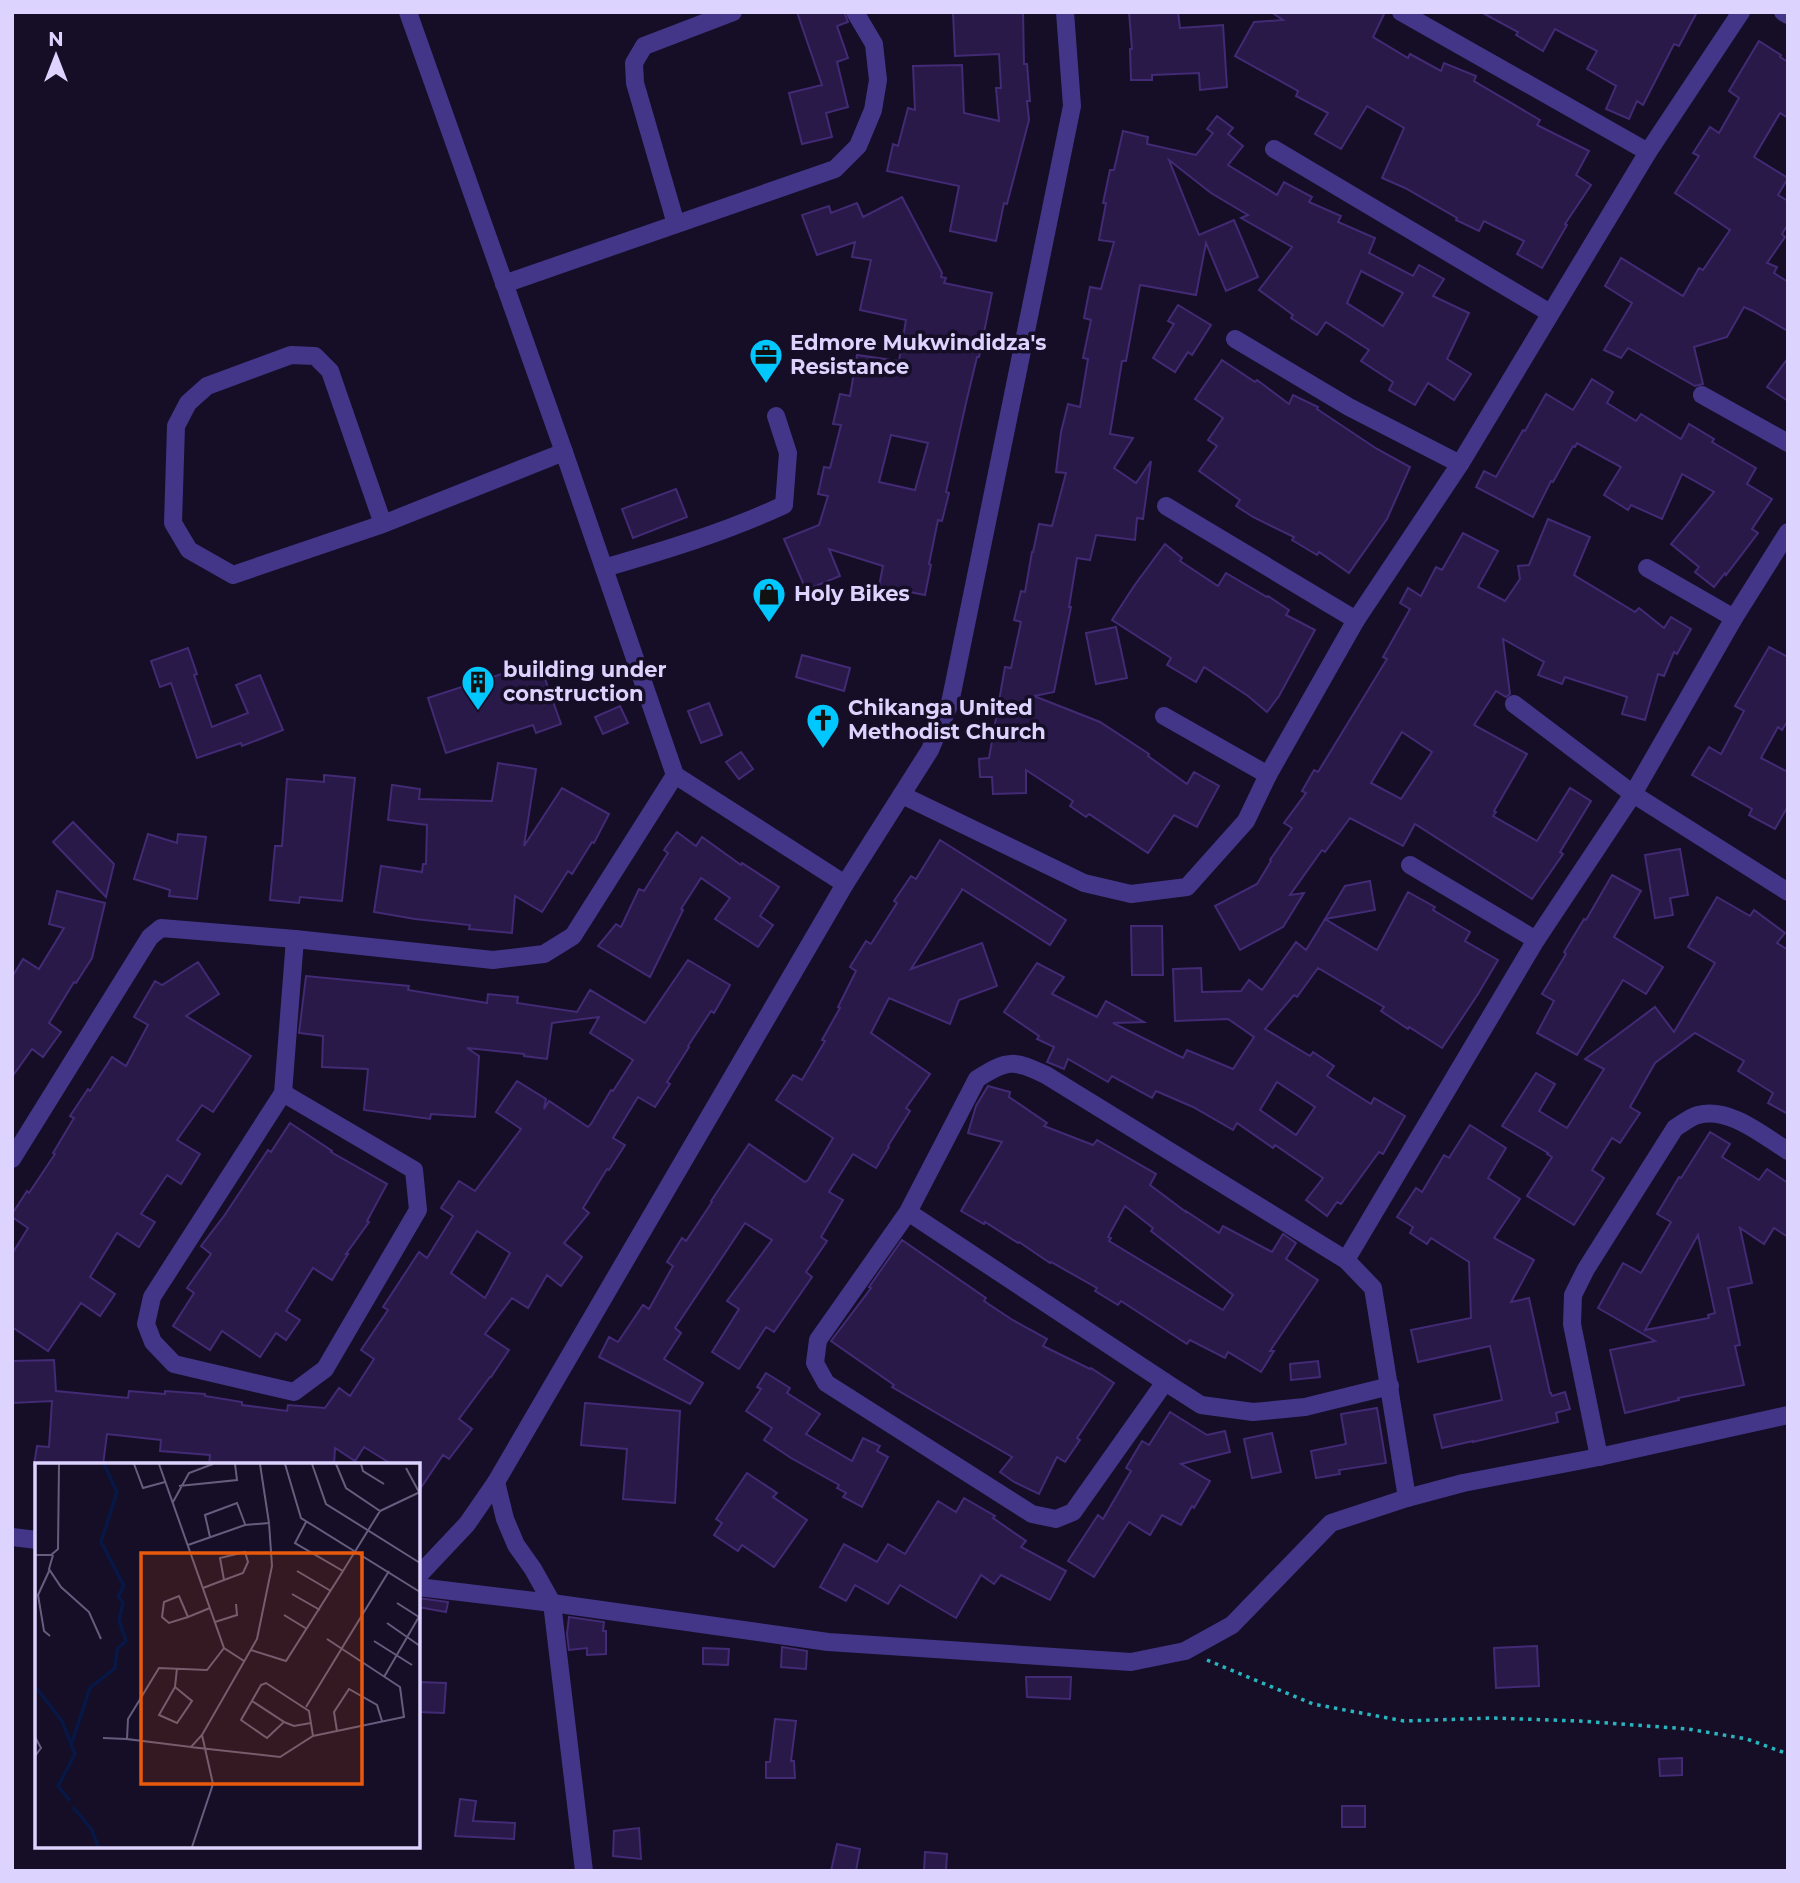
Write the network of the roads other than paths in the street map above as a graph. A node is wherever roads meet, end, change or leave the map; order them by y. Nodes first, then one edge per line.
1 (408, 12) edge
2 (733, 12) edge
3 (855, 12) edge
4 (1065, 12) edge
5 (1401, 12) edge
6 (1741, 12) edge
7 (1783, 12) edge
8 (1788, 15) edge
9 (1274, 149) dead end
10 (1648, 152) junction
11 (676, 224) junction
12 (504, 284) junction
13 (1550, 313) junction
14 (1235, 339) dead end
15 (1702, 395) dead end
16 (776, 416) dead end
17 (1788, 443) edge
18 (564, 452) junction
19 (1460, 464) junction
20 (1166, 506) dead end
21 (383, 524) junction
22 (1788, 531) edge
23 (604, 568) junction
24 (1647, 568) dead end
25 (1734, 618) junction
26 (1356, 621) junction
27 (1514, 704) dead end
28 (1164, 716) dead end
29 (675, 775) junction
30 (1268, 775) junction
31 (1633, 794) junction
32 (902, 795) junction
33 (1410, 865) dead end
34 (845, 884) junction
35 (1788, 892) edge
36 (295, 939) junction
37 (1536, 940) junction
38 (283, 1093) junction
39 (1788, 1151) edge
40 (12, 1159) edge
41 (908, 1212) junction
42 (1346, 1260) junction
43 (1165, 1381) junction
44 (1390, 1386) junction
45 (1788, 1415) edge
46 (1599, 1457) junction
47 (496, 1482) junction
48 (1407, 1498) junction
49 (12, 1537) edge
50 (35, 1540) edge
51 (420, 1574) edge
52 (420, 1587) edge
53 (552, 1603) junction
54 (584, 1871) edge

1 - 12 street
2 - 11 street
3 - 11 street
4 - 32 street
5 - 10 street
6 - 10 street
7 - 8 street
9 - 13 street
10 - 13 street
11 - 12 street
12 - 18 street
13 - 19 street
14 - 19 street
15 - 17 street
16 - 23 street
18 - 21 street
18 - 23 street
19 - 26 street
20 - 26 street
21 - 21 street
22 - 25 street
23 - 29 street
24 - 25 street
25 - 31 street
26 - 30 street
27 - 31 street
28 - 30 street
29 - 34 street
29 - 36 street
30 - 32 street
31 - 35 street
31 - 37 street
32 - 34 street
33 - 37 street
34 - 47 street
36 - 38 street
36 - 40 street
37 - 42 street
38 - 38 street
39 - 46 street
41 - 42 street
41 - 43 street
41 - 43 street
42 - 44 street
43 - 44 street
44 - 48 street
45 - 46 street
46 - 48 street
47 - 51 street
47 - 53 street
48 - 53 street
49 - 50 street
52 - 53 street
53 - 54 street

